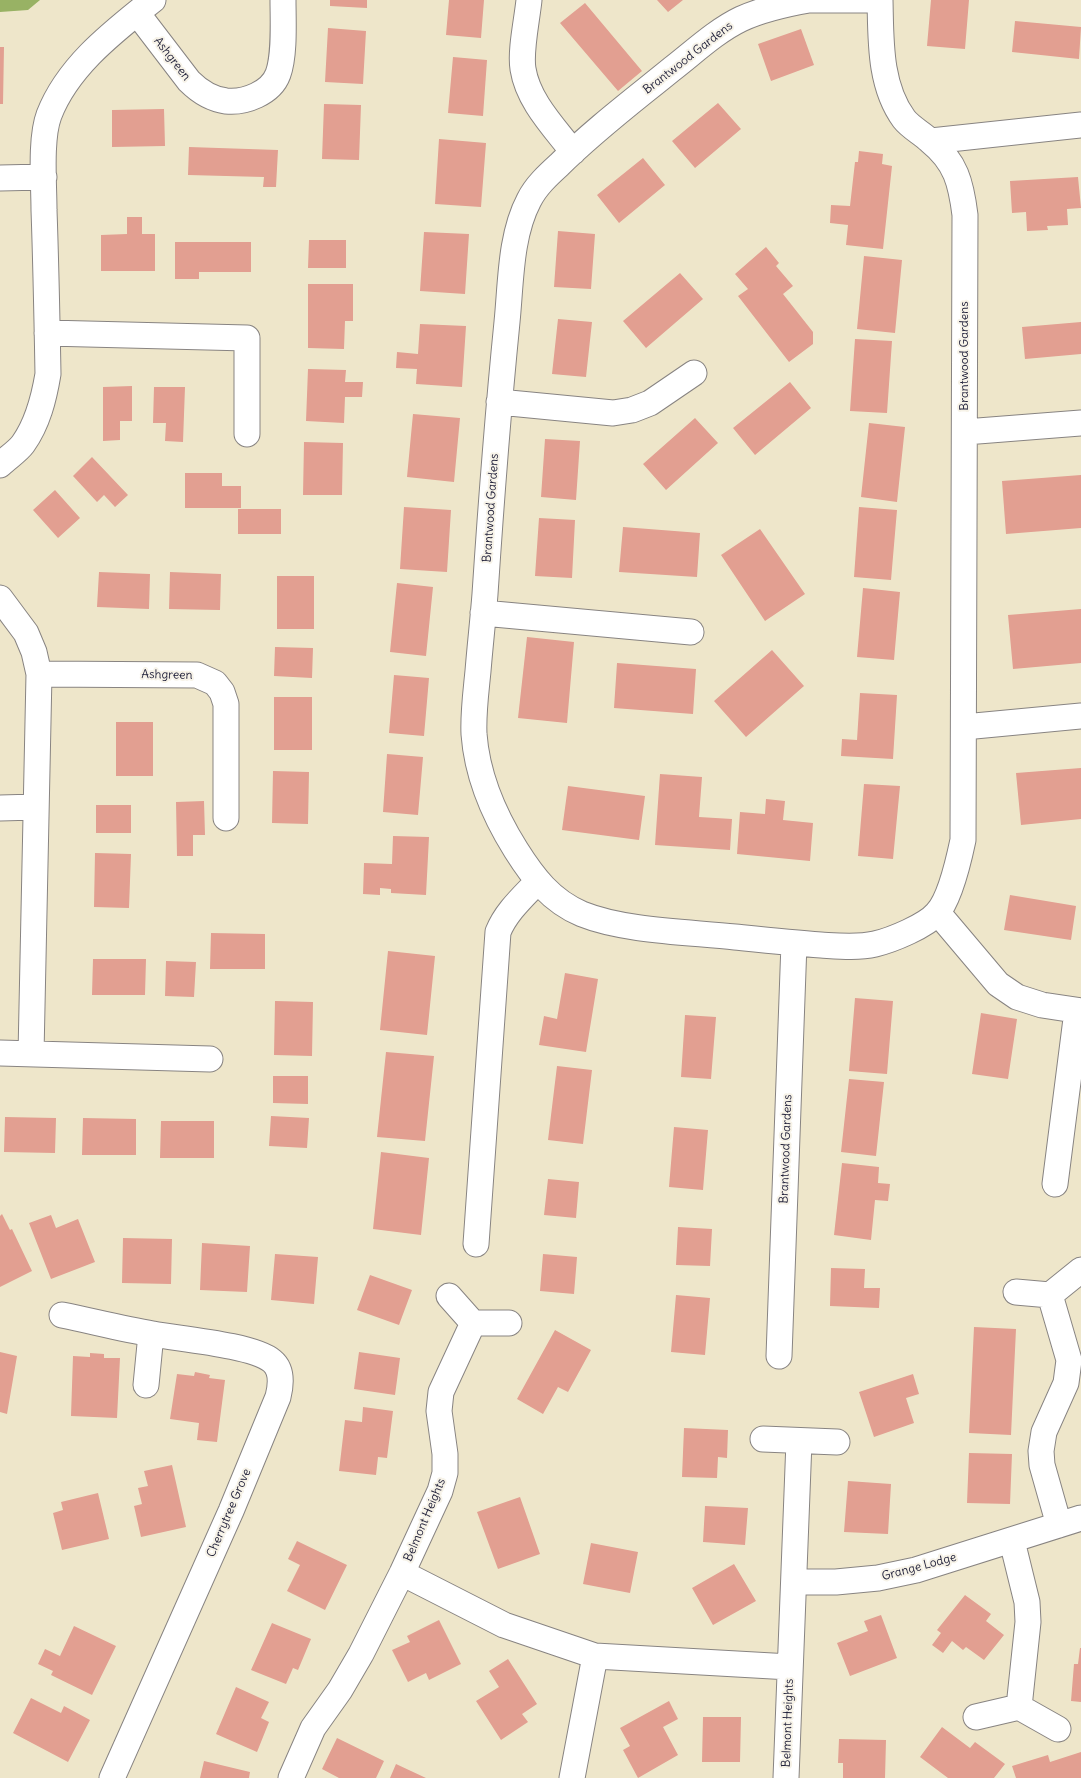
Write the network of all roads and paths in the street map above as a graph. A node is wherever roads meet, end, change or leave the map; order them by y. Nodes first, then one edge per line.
1 (283, 0) edge
2 (529, 0) edge
3 (880, 0) edge
4 (145, 6) edge
5 (1081, 125) edge
6 (931, 141) junction
7 (572, 152) junction
8 (44, 177) junction
9 (0, 178) edge
10 (47, 334) junction
11 (694, 373) dead end
12 (499, 402) junction
13 (1081, 423) edge
14 (965, 432) junction
15 (248, 434) dead end
16 (0, 465) edge
17 (0, 598) edge
18 (483, 613) junction
19 (691, 632) dead end
20 (39, 674) junction
21 (1081, 716) edge
22 (964, 727) junction
23 (36, 807) junction
24 (0, 808) edge
25 (226, 818) dead end
26 (537, 882) junction
27 (938, 913) junction
28 (794, 943) junction
29 (1079, 1011) edge
30 (0, 1053) edge
31 (31, 1054) junction
32 (210, 1059) dead end
33 (1055, 1184) dead end
34 (476, 1244) dead end
35 (1080, 1270) edge
36 (1016, 1292) dead end
37 (1050, 1295) junction
38 (449, 1296) dead end
39 (62, 1315) dead end
40 (473, 1323) junction
41 (510, 1323) dead end
42 (151, 1334) junction
43 (779, 1356) dead end
44 (146, 1385) dead end
45 (763, 1439) dead end
46 (799, 1441) junction
47 (837, 1442) dead end
48 (1070, 1521) edge
49 (1012, 1541) junction
50 (402, 1574) junction
51 (794, 1582) junction
52 (595, 1656) junction
53 (790, 1667) junction
54 (1019, 1707) junction
55 (976, 1717) dead end
56 (1058, 1729) dead end
57 (112, 1778) edge
58 (291, 1778) edge
59 (572, 1778) edge
60 (786, 1778) edge

1 - 4 street, Ashgreen
2 - 7 street
3 - 6 street, Brantwood Gardens
3 - 7 street, Brantwood Gardens
4 - 8 street, Ashgreen
5 - 6 street
6 - 14 street, Brantwood Gardens
7 - 12 street, Brantwood Gardens
8 - 9 street
8 - 10 street, Ashgreen
10 - 15 street
10 - 16 street, Ashgreen
11 - 12 street
12 - 18 street, Brantwood Gardens
13 - 14 street
14 - 22 street, Brantwood Gardens
17 - 20 street
18 - 19 street
18 - 26 street, Brantwood Gardens
20 - 23 street
20 - 25 street, Ashgreen
21 - 22 street
22 - 27 street, Brantwood Gardens
23 - 24 street
23 - 31 street
26 - 28 street, Brantwood Gardens
26 - 34 street
27 - 28 street, Brantwood Gardens
27 - 29 street
28 - 43 street, Brantwood Gardens
29 - 33 street
30 - 31 street
31 - 32 street
35 - 37 street
36 - 37 street
37 - 48 street, Grange Lodge
38 - 40 street
39 - 42 street, Cherrytree Grove
40 - 41 street
40 - 50 street, Belmont Heights
42 - 44 street
42 - 57 street, Cherrytree Grove
45 - 46 street
46 - 47 street
46 - 51 street, Belmont Heights
48 - 49 street, Grange Lodge
49 - 51 street, Grange Lodge
49 - 54 street
50 - 52 street, Belmont Heights
50 - 58 street, Belmont Heights
51 - 53 street, Belmont Heights
52 - 53 street, Belmont Heights
52 - 59 street
53 - 60 street, Belmont Heights
54 - 55 street
54 - 56 street

